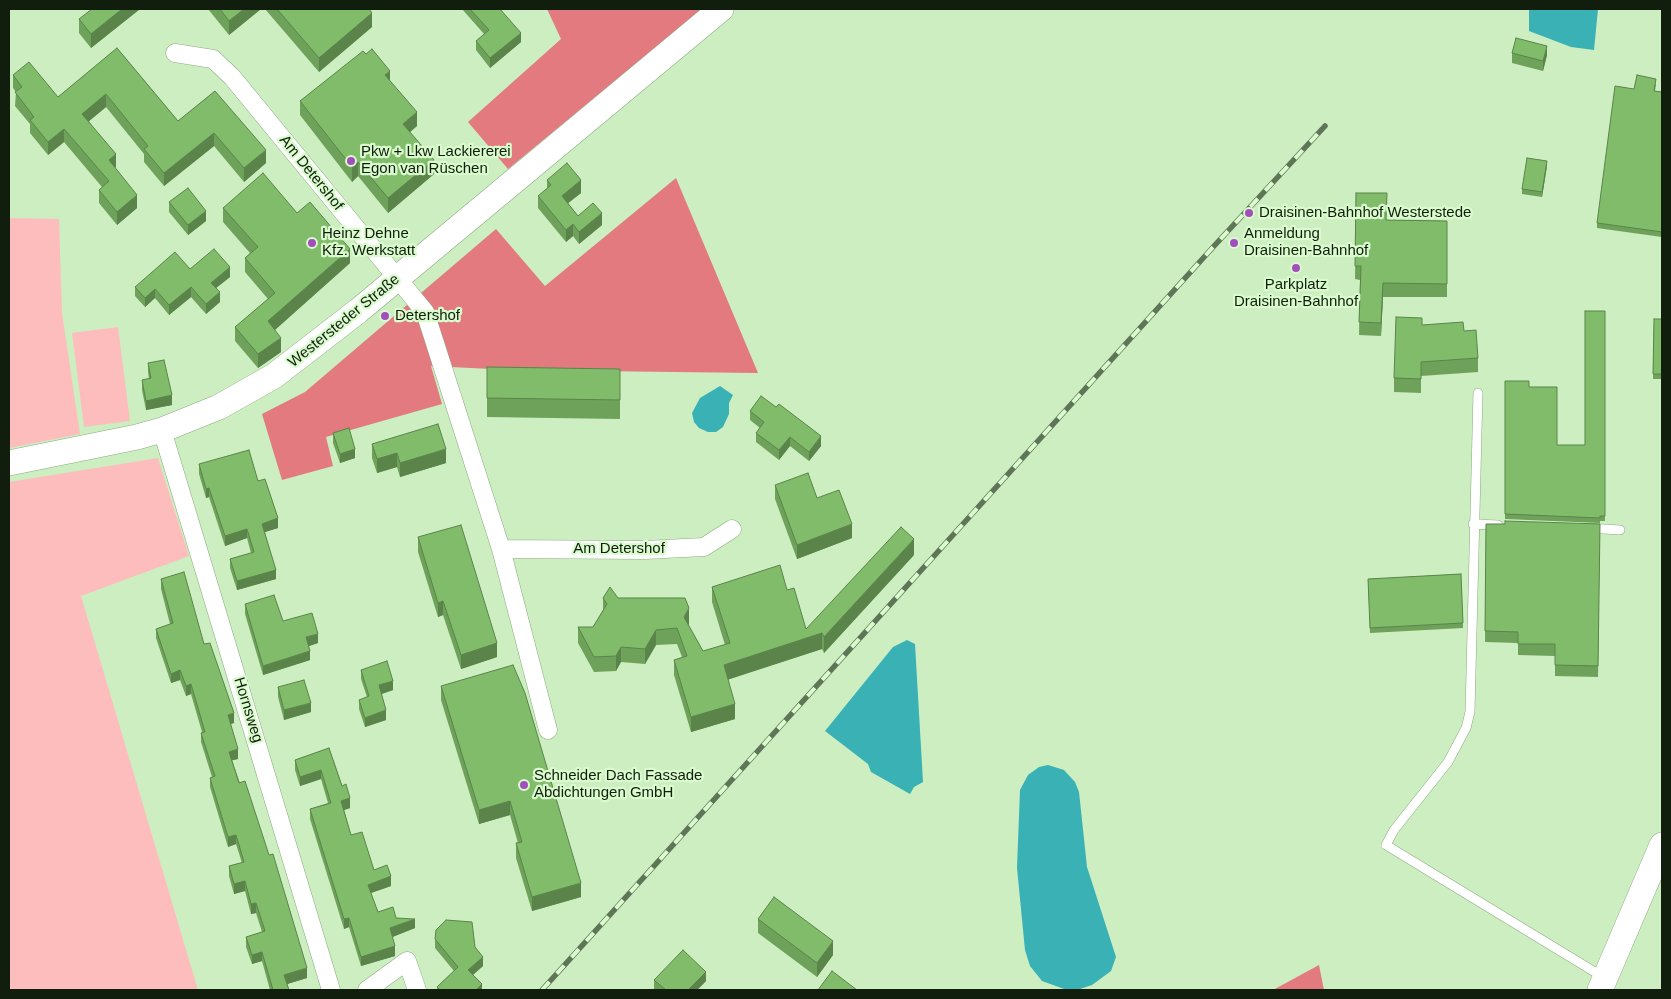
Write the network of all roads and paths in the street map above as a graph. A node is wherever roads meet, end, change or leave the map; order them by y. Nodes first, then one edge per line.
1 (721, 9) edge
2 (175, 53) dead end
3 (397, 278) junction
4 (1478, 393) dead end
5 (162, 430) junction
6 (9, 463) edge
7 (1473, 524) junction
8 (1512, 526) edge
9 (1581, 528) edge
10 (732, 529) dead end
11 (1620, 530) dead end
12 (501, 549) junction
13 (548, 730) dead end
14 (1662, 845) edge
15 (1602, 984) edge
16 (331, 990) edge
17 (367, 990) edge
18 (417, 990) edge

1 - 3 main road, Westersteder Straße
2 - 3 street, Am Detershof
3 - 5 main road, Westersteder Straße
3 - 12 street, Am Detershof
4 - 7 lane
5 - 6 main road, Westersteder Straße
5 - 16 street, Hornsweg
7 - 8 lane
7 - 15 lane
9 - 11 lane
10 - 12 street, Am Detershof
12 - 13 street, Am Detershof
14 - 15 main road
17 - 18 street

